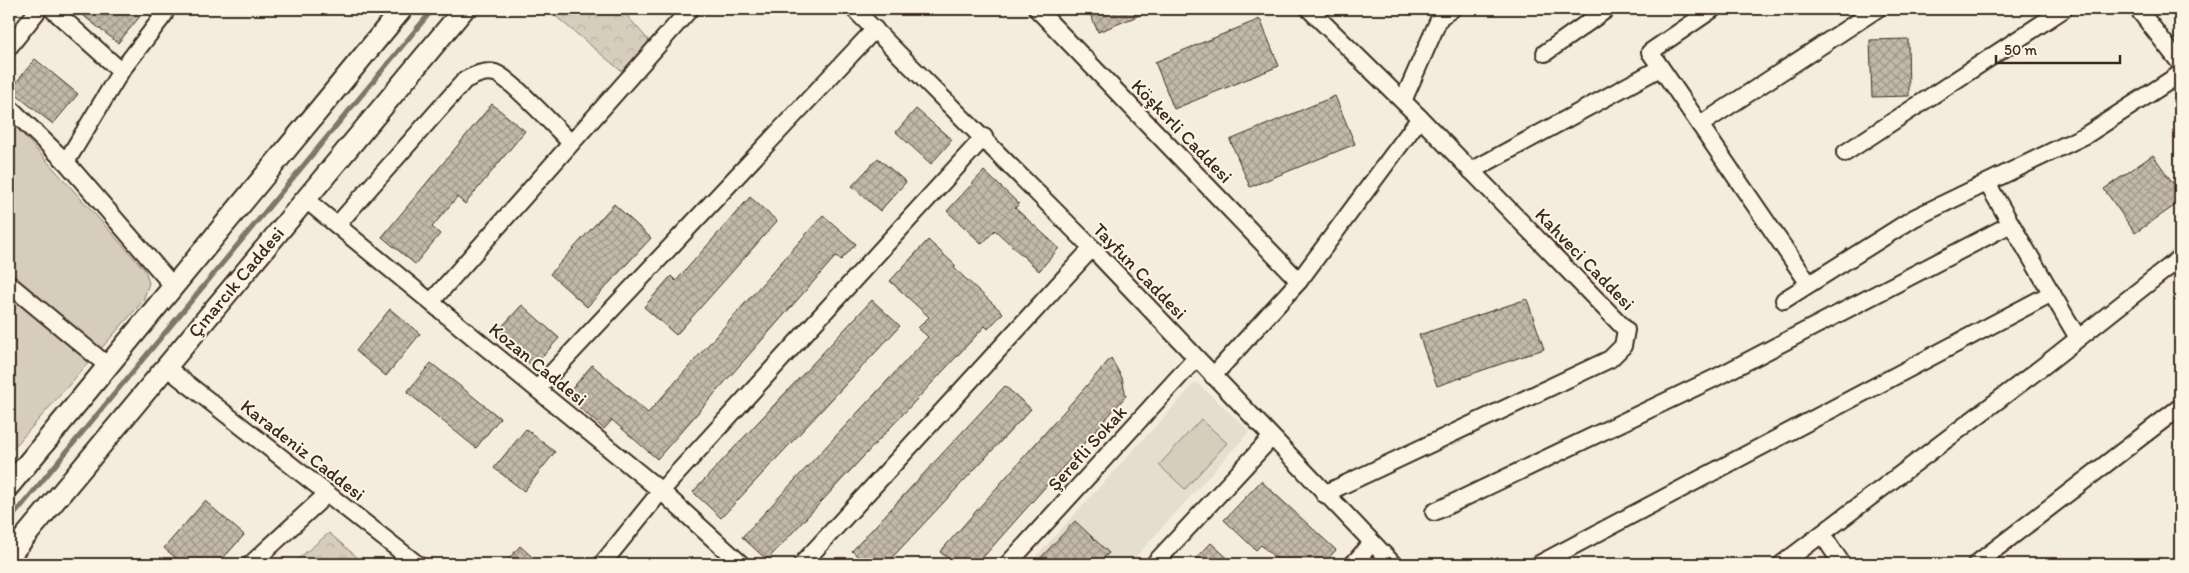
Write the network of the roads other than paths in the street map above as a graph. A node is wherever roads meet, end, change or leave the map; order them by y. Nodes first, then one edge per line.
1 (39, 9) edge
2 (157, 9) edge
3 (402, 9) edge
4 (464, 9) edge
5 (690, 9) edge
6 (854, 9) edge
7 (1037, 9) edge
8 (1309, 9) edge
9 (1452, 9) edge
10 (1608, 9) edge
11 (1713, 9) edge
12 (1877, 9) edge
13 (2064, 9) edge
14 (2138, 9) edge
15 (63, 12) edge
16 (875, 29) junction
17 (9, 47) edge
18 (1545, 54) dead end
19 (2180, 63) edge
20 (1660, 68) junction
21 (121, 71) junction
22 (2180, 74) edge
23 (1403, 101) junction
24 (9, 107) edge
25 (1420, 118) junction
26 (1700, 125) junction
27 (984, 138) junction
28 (571, 143) junction
29 (1845, 153) dead end
30 (66, 162) junction
31 (1471, 170) junction
32 (1987, 183) junction
33 (306, 199) junction
34 (2011, 224) junction
35 (337, 225) junction
36 (1092, 248) junction
37 (2180, 258) edge
38 (1299, 281) junction
39 (9, 284) edge
40 (1809, 284) junction
41 (173, 286) junction
42 (2052, 293) junction
43 (1784, 300) dead end
44 (431, 302) junction
45 (2078, 338) junction
46 (1196, 358) junction
47 (108, 366) junction
48 (166, 367) junction
49 (1213, 376) junction
50 (537, 389) junction
51 (2180, 407) edge
52 (1271, 438) junction
53 (9, 486) edge
54 (661, 492) junction
55 (327, 494) junction
56 (1324, 494) junction
57 (1434, 512) dead end
58 (1822, 534) junction
59 (1372, 543) junction
60 (9, 556) edge
61 (1984, 562) edge
62 (251, 564) edge
63 (417, 564) edge
64 (602, 564) edge
65 (741, 564) edge
66 (802, 564) edge
67 (1008, 564) edge
68 (1154, 564) edge
69 (1353, 564) edge
70 (1393, 564) edge
71 (1539, 564) edge
72 (1782, 564) edge
73 (1842, 564) edge

1 - 17 street
2 - 21 street
3 - 41 main road
4 - 33 main road, Çınarcık Caddesi
5 - 28 street
6 - 16 street, Tayfun Caddesi
7 - 38 street, Köşkerli Caddesi
8 - 23 street, Kahveci Caddesi
9 - 23 street
10 - 18 street
11 - 20 street
12 - 26 street
13 - 29 street
14 - 19 street
15 - 21 street
16 - 27 street, Tayfun Caddesi
16 - 50 street
20 - 26 street
20 - 31 street
21 - 30 street
22 - 32 street
23 - 25 street, Kahveci Caddesi
24 - 30 street
25 - 31 street, Kahveci Caddesi
25 - 38 street
26 - 40 street
27 - 36 street, Tayfun Caddesi
27 - 54 street
28 - 35 street
28 - 44 street
30 - 41 street
31 - 56 street, Kahveci Caddesi
32 - 34 street
32 - 40 street
33 - 35 street, Kozan Caddesi
33 - 48 main road, Çınarcık Caddesi
34 - 42 street
34 - 57 street
35 - 44 street, Kozan Caddesi
36 - 46 street, Tayfun Caddesi
36 - 66 street
37 - 45 street
38 - 49 street
39 - 47 street
40 - 43 street
41 - 47 main road
42 - 45 street
42 - 71 street
44 - 50 street, Kozan Caddesi
45 - 58 street
46 - 49 street, Tayfun Caddesi
46 - 67 street, Şerefli Sokak
47 - 53 main road
48 - 55 street, Karadeniz Caddesi
48 - 60 main road, Çınarcık Caddesi
49 - 52 street, Tayfun Caddesi
50 - 54 street, Kozan Caddesi
51 - 61 street
52 - 56 street, Tayfun Caddesi
52 - 68 street
54 - 64 street
54 - 65 street, Kozan Caddesi
55 - 62 street
55 - 63 street, Karadeniz Caddesi
56 - 59 street, Tayfun Caddesi
58 - 72 street
58 - 73 street
59 - 69 street
59 - 70 street, Tayfun Caddesi

